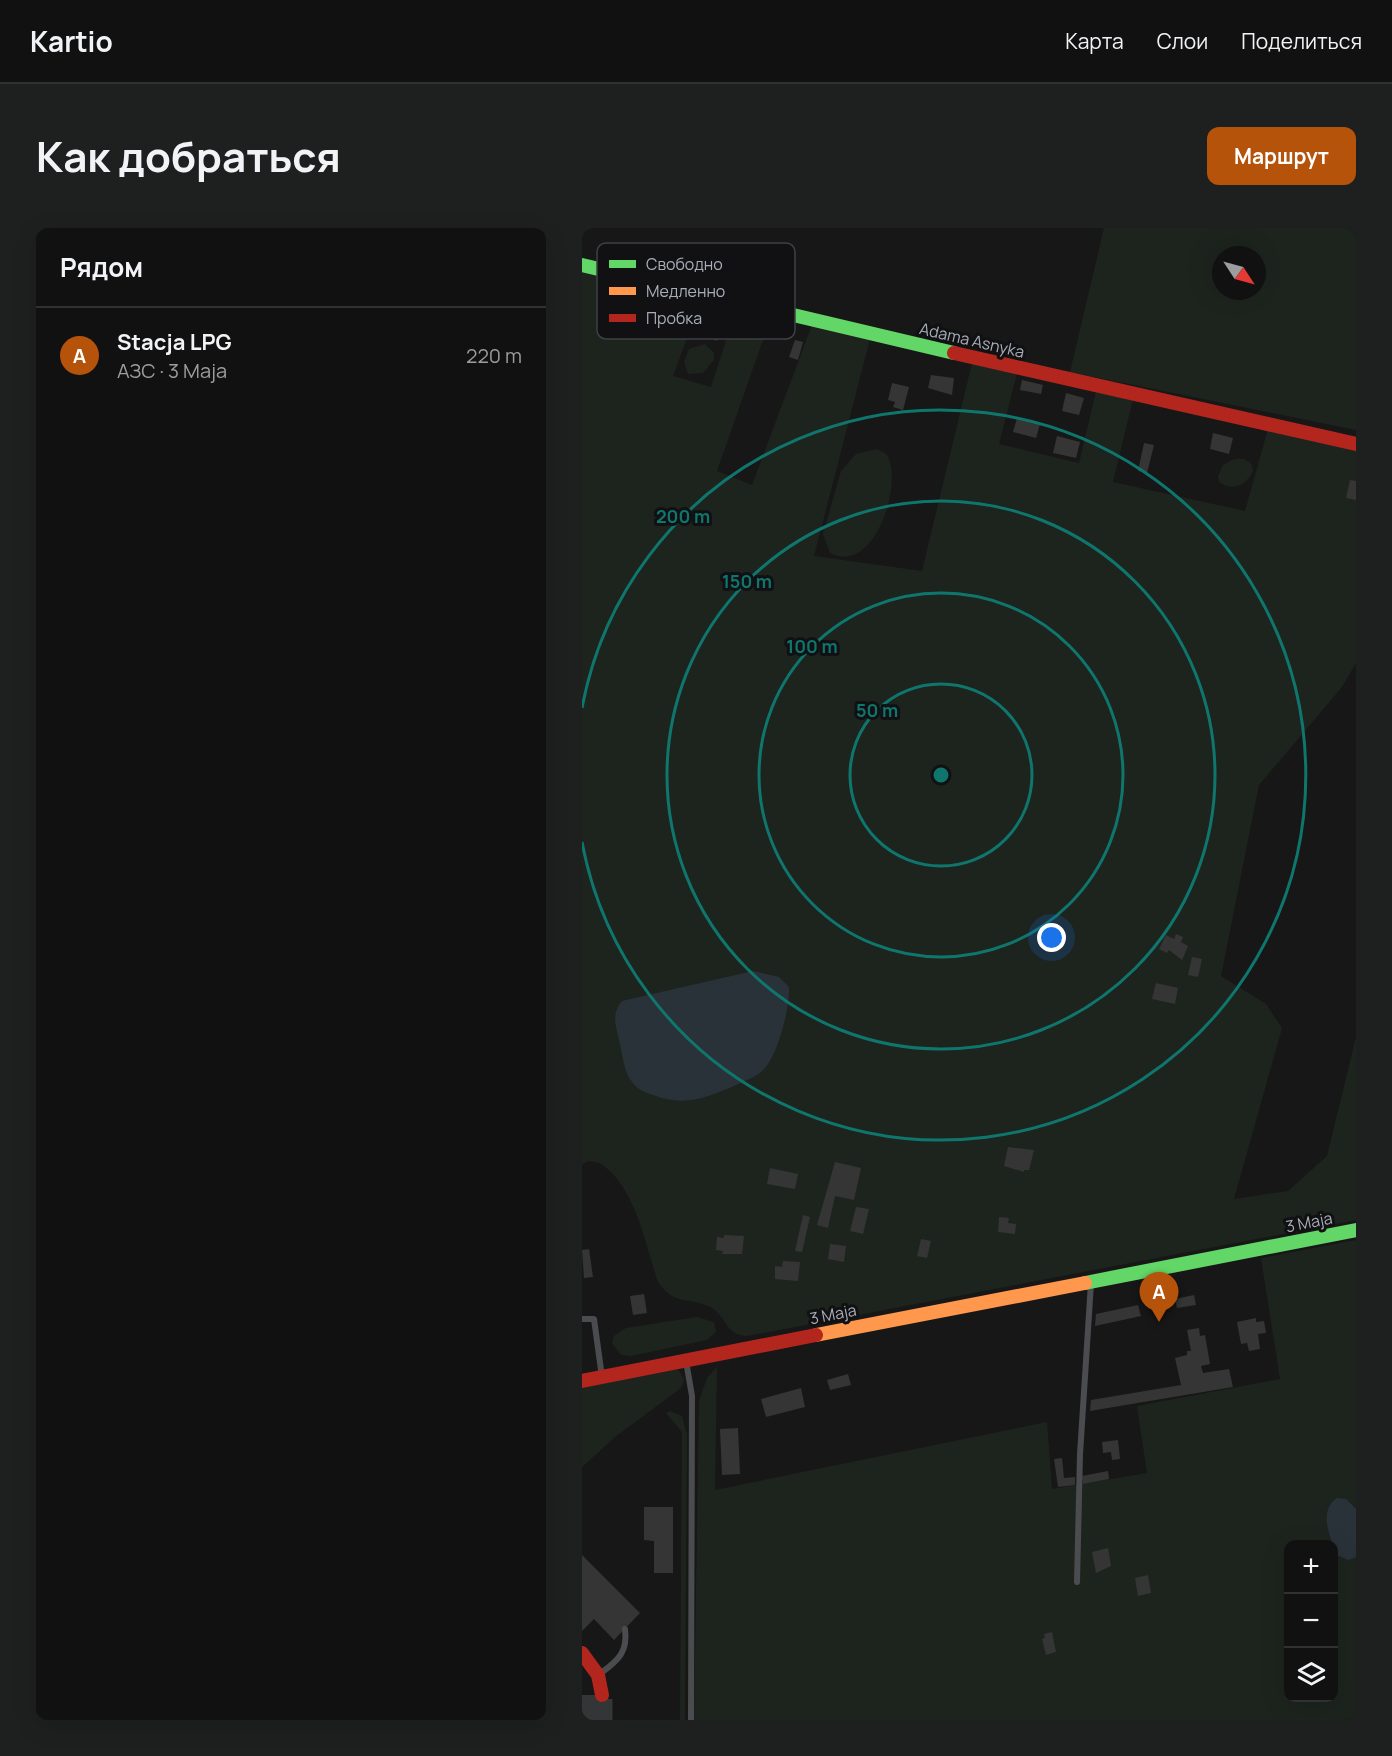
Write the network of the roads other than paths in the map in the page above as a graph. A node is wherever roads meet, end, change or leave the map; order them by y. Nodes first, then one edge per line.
1 (582, 265) edge
2 (597, 269) edge
3 (795, 316) edge
4 (1356, 444) edge
5 (1356, 1230) edge
6 (1152, 1270) junction
7 (1091, 1281) junction
8 (1160, 1314) dead end
9 (582, 1319) edge
10 (686, 1360) junction
11 (602, 1377) junction
12 (582, 1381) edge
13 (1077, 1582) dead end
14 (625, 1629) dead end
15 (582, 1653) edge
16 (582, 1666) edge
17 (598, 1675) junction
18 (587, 1695) tunnel mouth
19 (602, 1695) tunnel mouth
20 (691, 1720) edge

1 - 2 main road, Adama Asnyka
3 - 4 main road, Adama Asnyka
5 - 6 main road, 3 Maja
6 - 7 main road, 3 Maja
6 - 8 lane
7 - 10 main road, 3 Maja
7 - 13 lane
9 - 11 lane
10 - 11 main road, 3 Maja
10 - 20 lane
11 - 12 main road, 3 Maja
14 - 17 lane
15 - 17 main road
16 - 18 main road
17 - 19 main road

